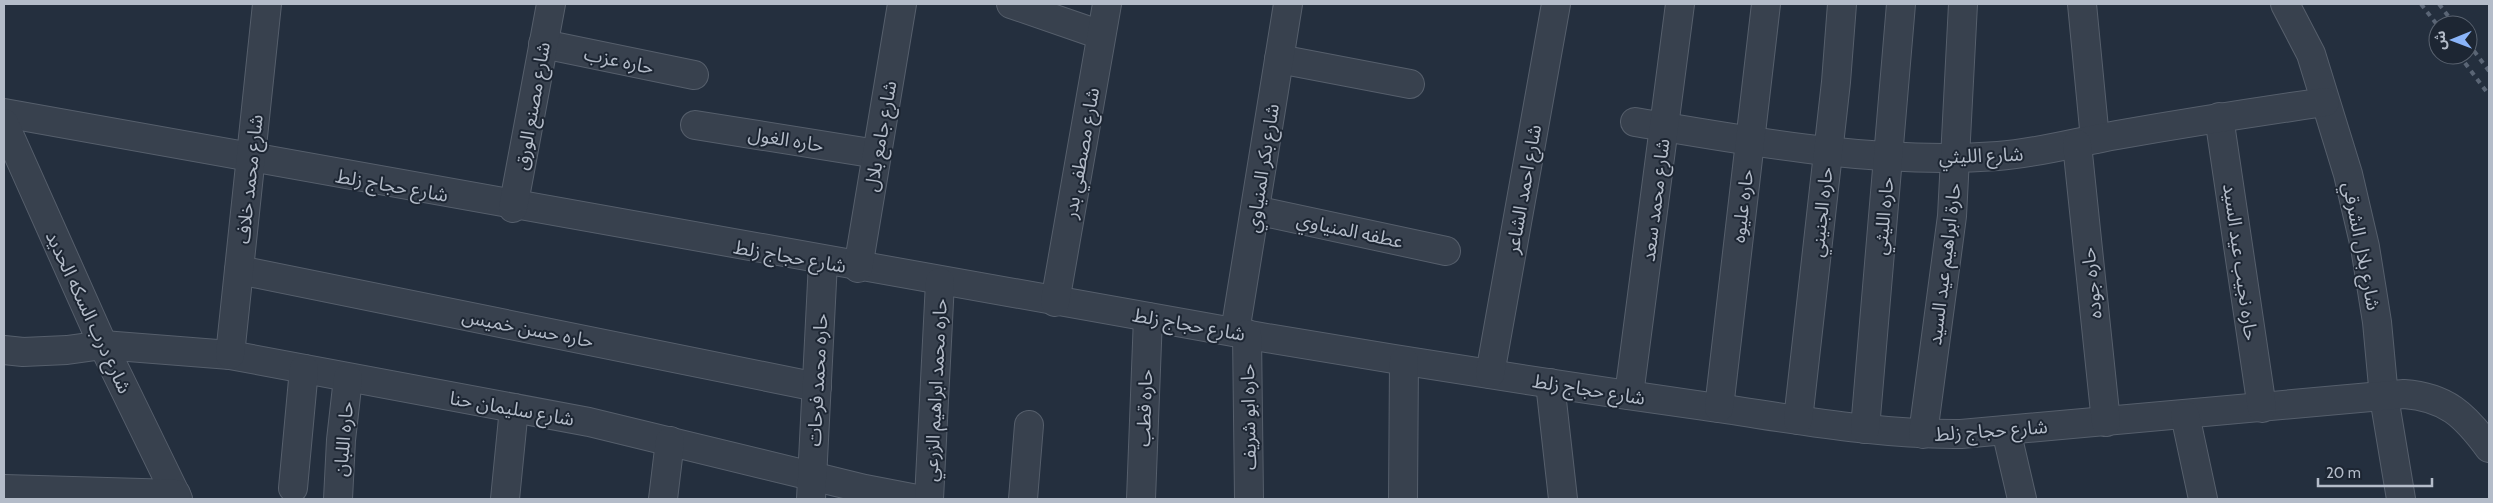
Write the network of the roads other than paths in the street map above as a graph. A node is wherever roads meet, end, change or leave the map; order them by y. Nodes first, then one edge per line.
1 (267, 4) edge
2 (551, 4) edge
3 (902, 4) edge
4 (1011, 4) edge
5 (1107, 4) edge
6 (1288, 4) edge
7 (1556, 4) edge
8 (1680, 4) edge
9 (1766, 4) edge
10 (1842, 4) edge
11 (1901, 4) edge
12 (1963, 4) edge
13 (2082, 4) edge
14 (2285, 4) edge
15 (1102, 35) junction
16 (544, 44) junction
17 (1279, 59) junction
18 (694, 76) dead end
19 (1410, 84) dead end
20 (2326, 102) junction
21 (4, 113) edge
22 (2219, 117) junction
23 (1635, 122) dead end
24 (4, 123) edge
25 (695, 125) dead end
26 (1664, 127) junction
27 (1750, 141) junction
28 (2086, 142) junction
29 (1828, 150) junction
30 (877, 154) junction
31 (1888, 156) junction
32 (1956, 157) junction
33 (251, 159) junction
34 (513, 208) junction
35 (1255, 210) junction
36 (1446, 251) dead end
37 (823, 262) junction
38 (858, 268) junction
39 (239, 270) junction
40 (940, 282) junction
41 (1056, 302) junction
42 (1148, 317) junction
43 (1241, 333) junction
44 (103, 345) junction
45 (4, 350) edge
46 (230, 355) junction
47 (1404, 361) junction
48 (304, 369) junction
49 (1490, 374) junction
50 (348, 378) junction
51 (1550, 383) junction
52 (817, 387) junction
53 (1629, 395) junction
54 (2384, 397) junction
55 (514, 408) junction
56 (1719, 408) junction
57 (2262, 408) junction
58 (2185, 415) junction
59 (1798, 420) junction
60 (2106, 422) junction
61 (1029, 425) dead end
62 (1865, 429) junction
63 (2006, 430) junction
64 (1923, 434) junction
65 (670, 441) junction
66 (2489, 448) edge
67 (293, 488) dead end
68 (812, 488) edge
69 (4, 489) edge
70 (111, 496) edge
71 (177, 497) edge
72 (338, 499) edge
73 (505, 499) edge
74 (663, 499) edge
75 (917, 499) edge
76 (930, 499) edge
77 (1023, 499) edge
78 (1141, 499) edge
79 (1249, 499) edge
80 (1403, 499) edge
81 (1563, 499) edge
82 (2022, 499) edge
83 (2203, 499) edge
84 (2401, 499) edge

1 - 33 street, شارع محمد خلاف
2 - 16 street, شارع مصنع الورق
3 - 30 street, شارع جامع بلال
4 - 15 street
5 - 15 street, شارع مصطفي بدر
6 - 17 street, شارع بكر المنياوي
7 - 49 street, شارع احمد الشاعر
8 - 26 street, شارع محمد سعد
9 - 27 street, حاره عليوه
10 - 29 street, حاره الجنيني
11 - 31 street, حاره الليثي
12 - 32 street, حارة ابراهيم عيد السيد
13 - 28 street, حاره جوده
14 - 20 street, شارع بلال الشرقي
15 - 41 street, شارع مصطفي بدر
16 - 18 street, حاره عزب
16 - 34 street, شارع مصنع الورق
17 - 19 street
17 - 35 street, شارع بكر المنياوي
20 - 22 street, شارع الليثي
20 - 54 street, شارع بلال الشرقي
21 - 33 street, شارع حجاج زلط
22 - 28 street, شارع الليثي
22 - 57 street, حاره نجيب عيد السيد
23 - 26 street, شارع الليثي
24 - 44 street, شارع درب السكه الحديد
25 - 30 street, حاره الغول
26 - 27 street, شارع الليثي
26 - 53 street, شارع محمد سعد
27 - 29 street, شارع الليثي
27 - 56 street, حاره عليوه
28 - 32 street, شارع الليثي
28 - 60 street, حاره جوده
29 - 31 street, شارع الليثي
29 - 59 street, حاره الجنيني
30 - 38 street, شارع جامع بلال
31 - 32 street, شارع الليثي
31 - 62 street, حاره الليثي
32 - 64 street, حارة ابراهيم عيد السيد
33 - 34 street, شارع حجاج زلط
33 - 39 street, شارع محمد خلاف
34 - 37 street, شارع حجاج زلط
35 - 36 street, عطفه المنياوي
35 - 43 street, شارع بكر المنياوي
37 - 38 street, شارع حجاج زلط
37 - 52 street, حاره محمد فرحات
38 - 40 street, شارع حجاج زلط
39 - 46 street, شارع محمد خلاف
39 - 52 street, حاره حسن خميس
40 - 41 street, شارع حجاج زلط
40 - 76 street, حاره محمد ابراهيم الزرعي
41 - 42 street, شارع حجاج زلط
42 - 43 street, شارع حجاج زلط
42 - 78 street, حاره قطب
43 - 47 street, شارع حجاج زلط
43 - 79 street, حاره ابو شريف
44 - 45 street, شارع سليمان حنا
44 - 46 street, شارع سليمان حنا
44 - 71 street, شارع درب السكه الحديد
46 - 48 street, شارع سليمان حنا
47 - 49 street, شارع حجاج زلط
47 - 80 street
48 - 50 street, شارع سليمان حنا
48 - 67 street
49 - 51 street, شارع حجاج زلط
50 - 55 street, شارع سليمان حنا
50 - 72 street, حاره اللبان
51 - 53 street, شارع حجاج زلط
51 - 81 street
52 - 68 street, حاره محمد فرحات
53 - 56 street, شارع حجاج زلط
54 - 57 street, شارع حجاج زلط
54 - 66 street, شارع حجاج زلط
54 - 84 street, شارع بلال الشرقي
55 - 65 street, شارع سليمان حنا
55 - 73 street
56 - 59 street, شارع حجاج زلط
57 - 58 street, شارع حجاج زلط
58 - 60 street, شارع حجاج زلط
58 - 83 street
59 - 62 street, شارع حجاج زلط
60 - 63 street, شارع حجاج زلط
61 - 77 street
62 - 64 street, شارع حجاج زلط
63 - 64 street, شارع حجاج زلط
63 - 82 street
65 - 68 street, شارع سليمان حنا
65 - 74 street
68 - 75 street, شارع سليمان حنا
69 - 70 street
70 - 71 street

